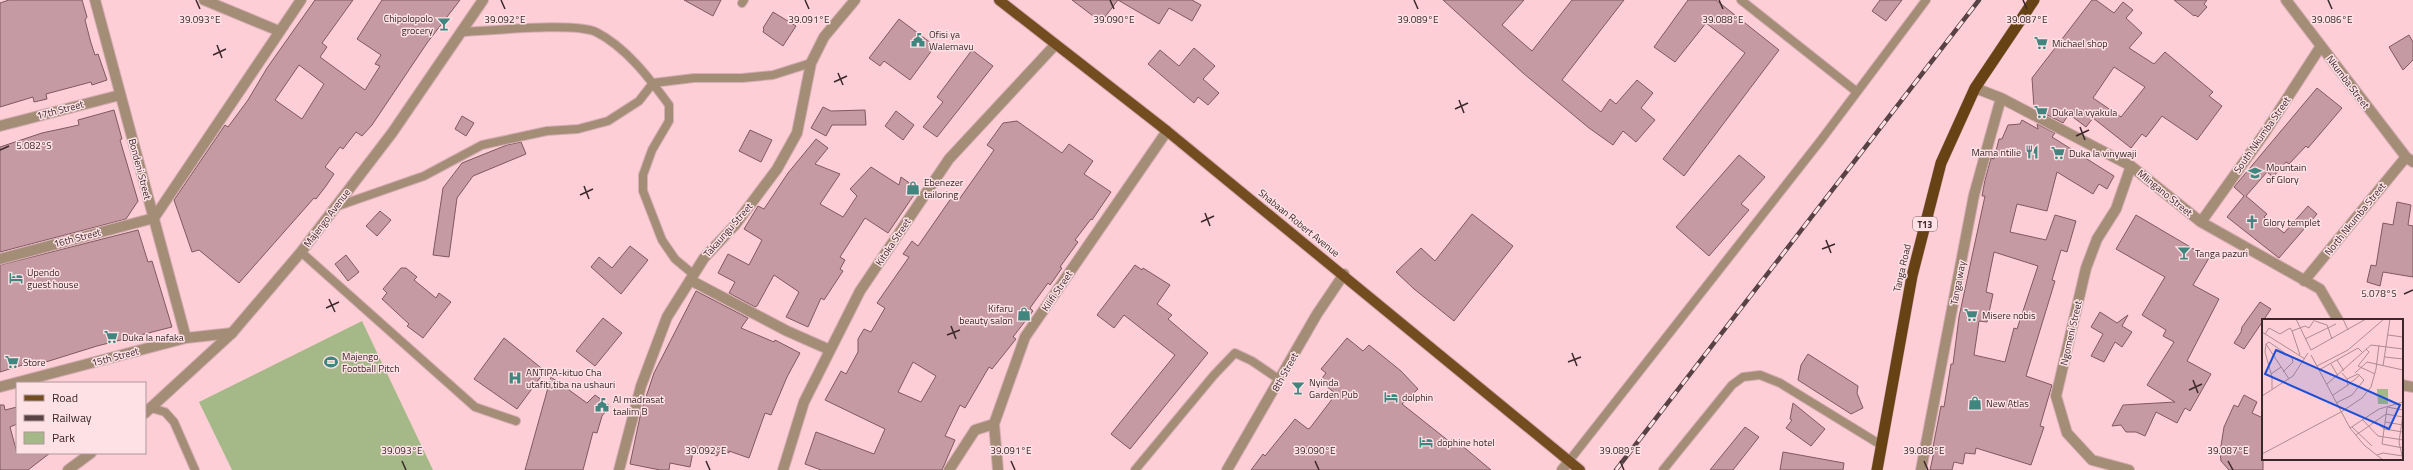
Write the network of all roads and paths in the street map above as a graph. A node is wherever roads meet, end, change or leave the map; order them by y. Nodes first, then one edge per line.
1 (95, 0) edge
2 (204, 0) edge
3 (301, 0) edge
4 (483, 0) edge
5 (855, 0) edge
6 (999, 0) edge
7 (1741, 0) edge
8 (1926, 0) edge
9 (2034, 0) edge
10 (2286, 0) edge
11 (279, 31) junction
12 (461, 32) junction
13 (1055, 45) junction
14 (2321, 46) junction
15 (811, 63) junction
16 (653, 83) junction
17 (1975, 88) junction
18 (1857, 92) junction
19 (120, 95) junction
20 (2001, 98) junction
21 (0, 126) edge
22 (1167, 131) junction
23 (2410, 160) edge
24 (2131, 166) junction
25 (335, 207) junction
26 (154, 218) junction
27 (2200, 222) junction
28 (301, 252) junction
29 (0, 258) edge
30 (1344, 274) junction
31 (692, 277) junction
32 (2304, 281) junction
33 (2337, 319) edge
34 (232, 333) junction
35 (186, 338) junction
36 (830, 350) junction
37 (1280, 380) junction
38 (19, 382) edge
39 (16, 383) edge
40 (2403, 385) edge
41 (0, 387) edge
42 (2413, 388) edge
43 (148, 410) edge
44 (516, 421) dead end
45 (994, 424) junction
46 (1882, 445) junction
47 (90, 454) edge
48 (1569, 461) junction
49 (68, 470) edge
50 (195, 470) edge
51 (619, 470) edge
52 (782, 470) edge
53 (949, 470) edge
54 (998, 470) edge
55 (1134, 470) edge
56 (1227, 470) edge
57 (1562, 470) edge
58 (1580, 470) edge
59 (1663, 470) edge
60 (1877, 470) edge
61 (1921, 470) edge
62 (2129, 470) edge

1 - 19 street, Bondeni Street
2 - 11 street
3 - 11 street
4 - 12 street, Majengo Avenue
5 - 15 street, Takaungu Street
6 - 13 main road, Shabaan Robert Avenue
7 - 18 lane
8 - 18 lane
9 - 17 highway, Tanga Road / T13
10 - 14 street, Nkumba Street
11 - 26 street
12 - 16 lane
12 - 25 street, Majengo Avenue
13 - 22 main road, Shabaan Robert Avenue
13 - 36 street, Kitoka Street
14 - 23 street, Nkumba Street
14 - 27 street, South Nkumba Street
15 - 16 lane
15 - 31 street, Takaungu Street
16 - 25 lane
16 - 31 lane
17 - 20 street, Mlingano Street
17 - 46 highway, Tanga Road / T13
18 - 48 lane
19 - 21 street, 17th Street
19 - 26 street, Bondeni Street
20 - 24 street, Mlingano Street
20 - 61 street, Tanga way
22 - 30 main road, Shabaan Robert Avenue
22 - 45 street, Kilifi Street
23 - 32 street, North Nkumba Street
24 - 27 street, Mlingano Street
24 - 62 street, Ngomeni Street
25 - 28 street, Majengo Avenue
26 - 29 street, 16th Street
26 - 35 street, Bondeni Street
27 - 32 street, Mlingano Street
28 - 34 street, Majengo Avenue
28 - 44 lane
30 - 37 street, 8th Street
30 - 48 main road, Shabaan Robert Avenue
31 - 36 street
31 - 51 street, Takaungu Street
32 - 33 street, Mlingano Street
34 - 35 street, 15th Street
34 - 43 street, Majengo Avenue
35 - 38 street, 15th Street
36 - 52 street, Kitoka Street
37 - 55 lane
37 - 56 street, 8th Street
39 - 41 street, 15th Street
40 - 42 street
43 - 50 lane
45 - 53 street
45 - 54 street, Kilifi Street
46 - 59 lane
46 - 60 highway, Tanga Road / T13
47 - 49 street
48 - 57 street
48 - 58 main road, Shabaan Robert Avenue

